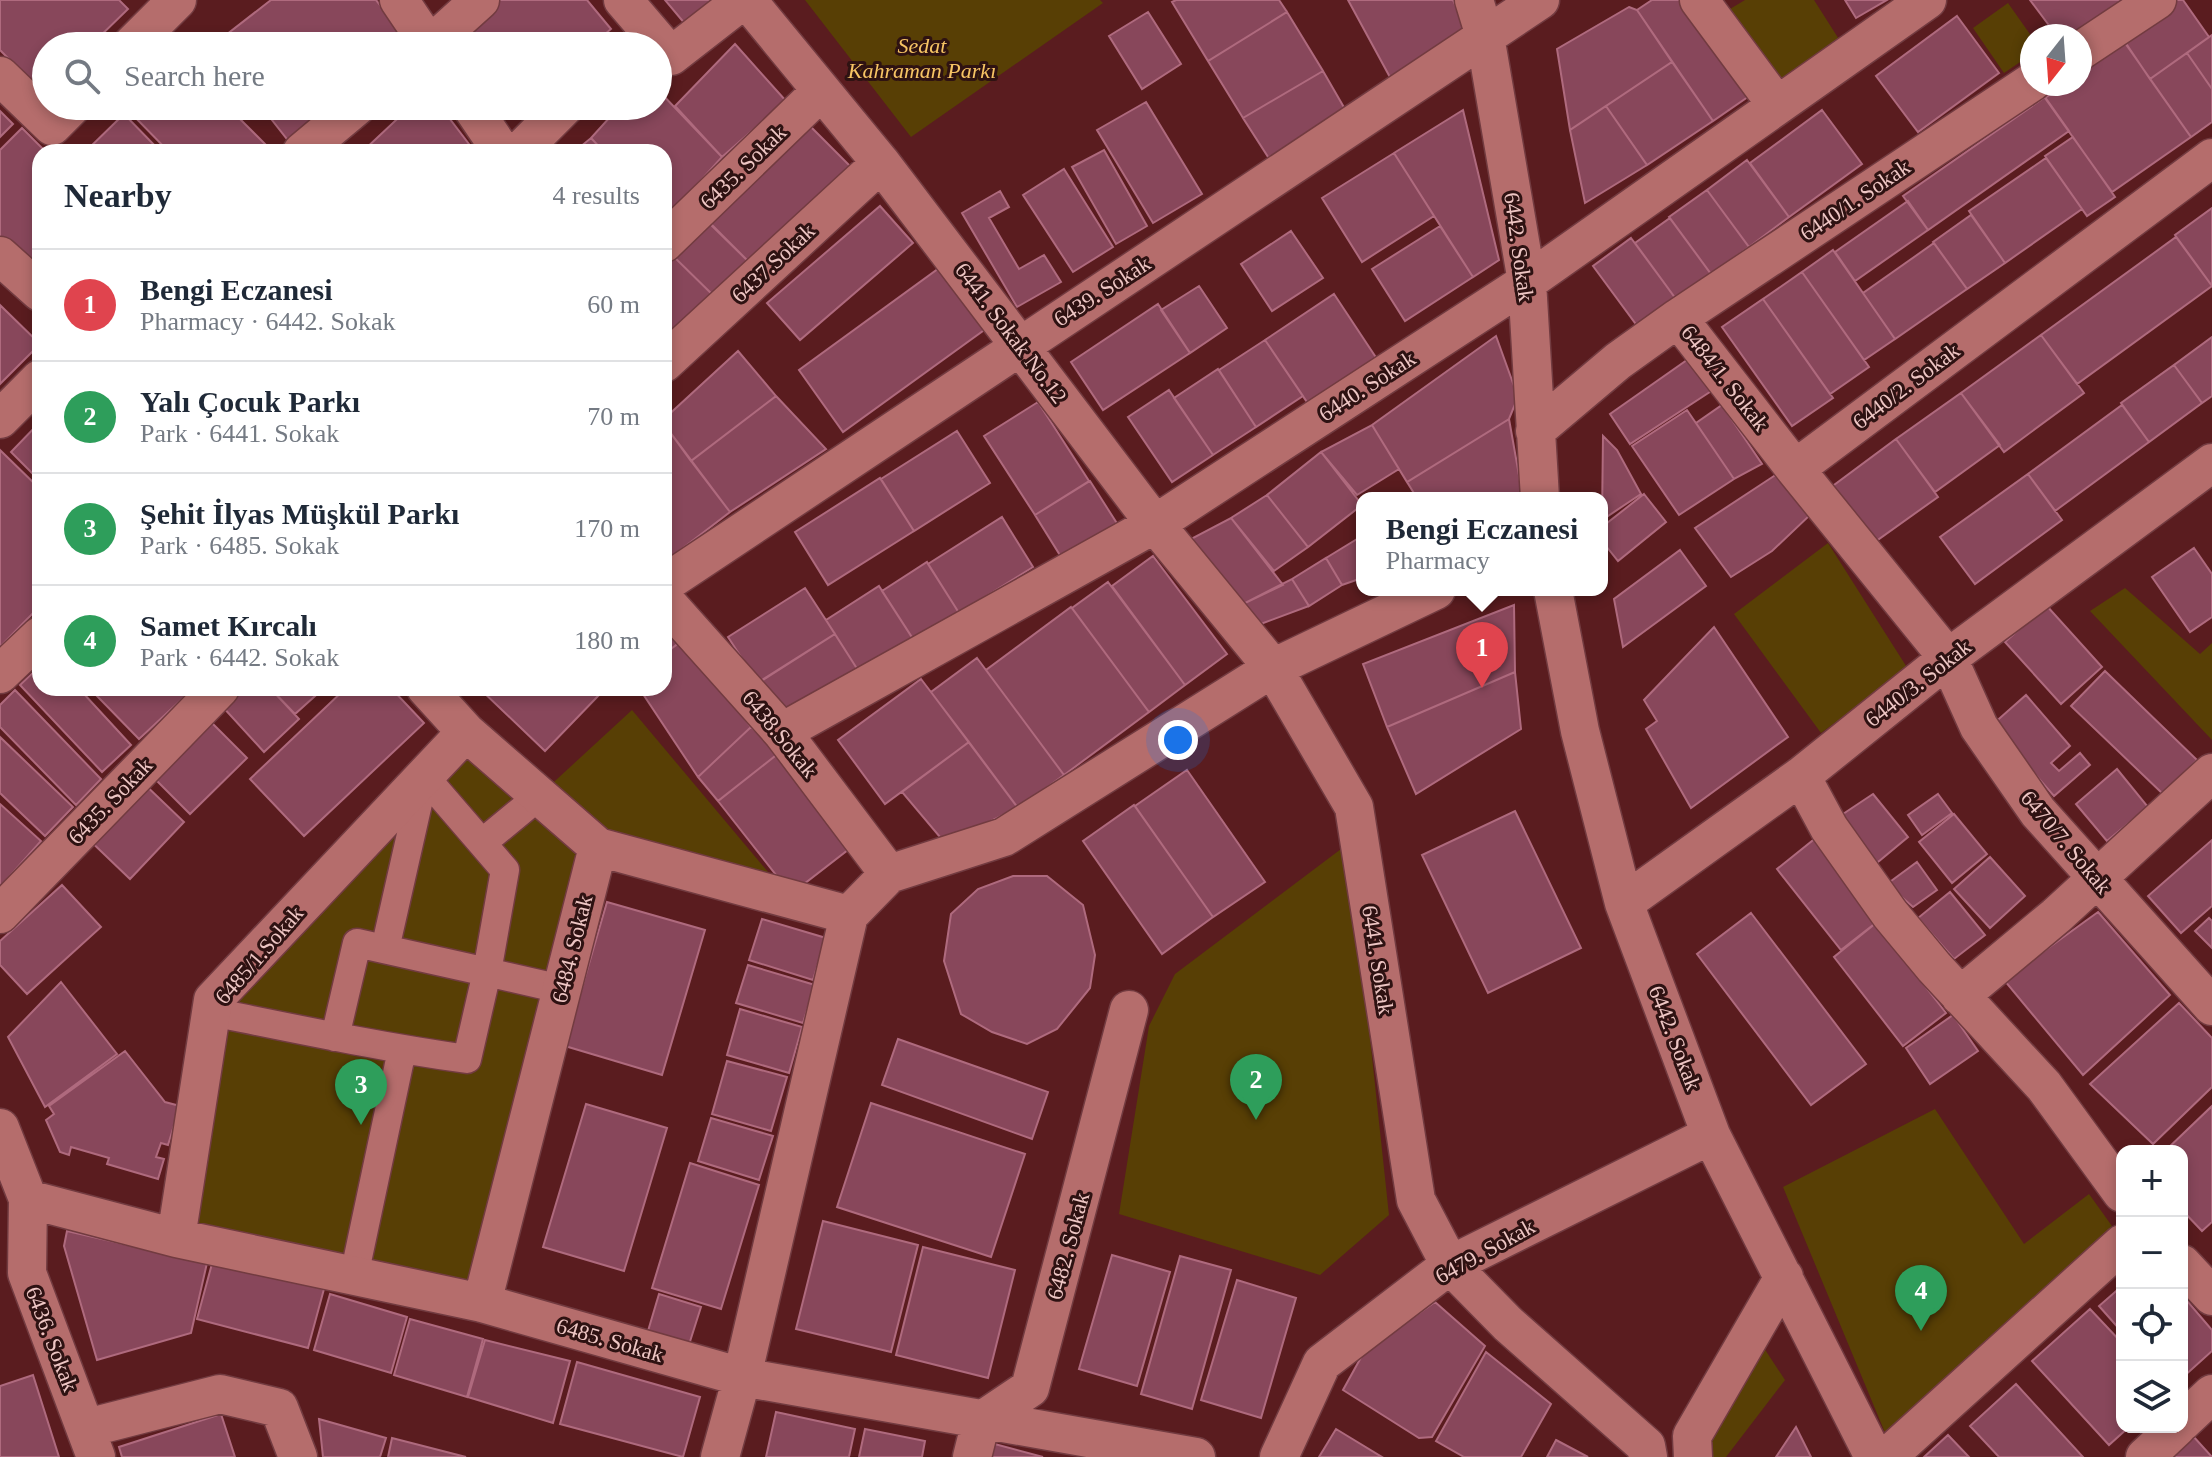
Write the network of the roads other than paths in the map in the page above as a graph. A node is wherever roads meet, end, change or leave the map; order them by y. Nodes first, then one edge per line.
1 (177, 0) edge
2 (399, 0) edge
3 (480, 0) edge
4 (745, 0) edge
5 (1474, 0) edge
6 (1540, 0) edge
7 (1699, 0) edge
8 (1927, 0) edge
9 (2157, 0) edge
10 (145, 32) edge
11 (420, 32) edge
12 (445, 32) edge
13 (1485, 36) junction
14 (2092, 43) edge
15 (672, 55) edge
16 (0, 76) edge
17 (2020, 90) edge
18 (821, 91) junction
19 (1776, 104) junction
20 (32, 107) edge
21 (340, 120) edge
22 (480, 120) edge
23 (551, 120) edge
24 (312, 144) edge
25 (497, 144) edge
26 (527, 144) edge
27 (2212, 158) edge
28 (881, 163) junction
29 (672, 235) edge
30 (0, 256) edge
31 (1527, 282) junction
32 (32, 285) edge
33 (1678, 318) junction
34 (1020, 344) junction
35 (672, 356) edge
36 (32, 387) edge
37 (0, 419) edge
38 (1535, 431) junction
39 (2212, 463) edge
40 (1795, 469) junction
41 (1540, 492) edge
42 (1155, 524) junction
43 (672, 579) edge
44 (1423, 596) edge
45 (1554, 596) edge
46 (672, 609) edge
47 (32, 644) edge
48 (1948, 658) junction
49 (1273, 668) junction
50 (0, 674) edge
51 (212, 696) edge
52 (433, 696) edge
53 (466, 732) junction
54 (782, 732) junction
55 (2212, 773) edge
56 (424, 776) junction
57 (1801, 776) junction
58 (539, 796) junction
59 (482, 843) junction
60 (598, 847) junction
61 (889, 874) junction
62 (2096, 880) junction
63 (1624, 903) junction
64 (0, 914) edge
65 (849, 915) junction
66 (385, 949) junction
67 (487, 972) junction
68 (561, 989) junction
69 (1960, 996) junction
70 (2210, 999) edge
71 (1129, 1010) dead end
72 (212, 1012) junction
73 (335, 1037) junction
74 (402, 1050) junction
75 (0, 1128) edge
76 (1711, 1135) junction
77 (2116, 1185) edge
78 (28, 1199) junction
79 (176, 1238) junction
80 (2116, 1249) edge
81 (1450, 1265) junction
82 (2188, 1270) edge
83 (354, 1276) junction
84 (1784, 1277) junction
85 (13, 1278) edge
86 (2212, 1296) edge
87 (482, 1303) junction
88 (742, 1377) junction
89 (2212, 1394) edge
90 (2188, 1416) edge
91 (2171, 1433) edge
92 (976, 1439) edge
93 (92, 1442) edge
94 (298, 1457) edge
95 (720, 1457) edge
96 (1196, 1457) edge
97 (1279, 1457) edge
98 (1648, 1457) edge
99 (1693, 1457) edge
100 (1874, 1457) edge
101 (1887, 1457) edge
102 (2145, 1457) edge

1 - 10 street
2 - 11 street
3 - 12 street
4 - 15 street
4 - 18 street, 6441. Sokak No.12
5 - 13 street, 6442. Sokak
6 - 13 street, 6439. Sokak
7 - 19 street
8 - 19 street, 6440. Sokak
9 - 14 street
13 - 31 street, 6442. Sokak
13 - 34 street, 6439. Sokak
16 - 20 street
17 - 33 street, 6440/1. Sokak
18 - 28 street, 6441. Sokak No.12
18 - 29 street, 6435. Sokak
19 - 31 street, 6440. Sokak
21 - 24 street
22 - 25 street
23 - 26 street
27 - 40 street, 6440/2. Sokak
28 - 34 street, 6441. Sokak No.12
28 - 35 street, 6437.Sokak
30 - 32 street
31 - 38 street, 6442. Sokak
31 - 42 street, 6440. Sokak
33 - 38 street, 6484/1. Sokak
33 - 40 street, 6484/1. Sokak
34 - 42 street, 6441. Sokak No.12
34 - 43 street, 6439. Sokak
36 - 37 street
38 - 41 street, 6442. Sokak
39 - 48 street, 6440/3. Sokak
40 - 48 street
42 - 49 street, 6441. Sokak No.12
42 - 54 street, 6440. Sokak
44 - 49 street
45 - 63 street, 6442. Sokak
46 - 54 street, 6438.Sokak
47 - 50 street
48 - 57 street, 6440/3. Sokak
48 - 62 street, 6470/7. Sokak
49 - 61 street
49 - 81 street, 6441. Sokak
51 - 64 street, 6435. Sokak
52 - 53 street
53 - 56 street, 6485/1.Sokak
53 - 58 street
54 - 61 street, 6438.Sokak
55 - 62 street
56 - 59 street
56 - 66 street
56 - 72 street, 6485/1.Sokak
57 - 63 street, 6440/3. Sokak
57 - 69 street
58 - 59 street
58 - 60 street
59 - 67 street
60 - 65 street
60 - 68 street, 6484. Sokak
61 - 65 street
62 - 69 street
62 - 70 street, 6470/7. Sokak
63 - 76 street, 6442. Sokak
65 - 88 street
66 - 67 street
66 - 73 street
67 - 68 street
67 - 74 street
68 - 87 street, 6484. Sokak
69 - 77 street
71 - 92 street, 6482. Sokak
72 - 73 street
72 - 79 street, 6485/1.Sokak
73 - 74 street
74 - 83 street
75 - 78 street, 6436. Sokak
76 - 81 street, 6479. Sokak
76 - 84 street, 6442. Sokak
78 - 79 street, 6485. Sokak
78 - 85 street, 6436. Sokak
79 - 83 street, 6485. Sokak
80 - 101 street
81 - 97 street, 6479. Sokak
81 - 98 street, 6441. Sokak
82 - 86 street
83 - 87 street, 6485. Sokak
84 - 99 street
84 - 100 street, 6442. Sokak
85 - 93 street, 6436. Sokak
87 - 88 street, 6485. Sokak
88 - 92 street, 6485. Sokak
88 - 95 street
89 - 90 street
91 - 102 street
92 - 96 street, 6485. Sokak
93 - 94 street

